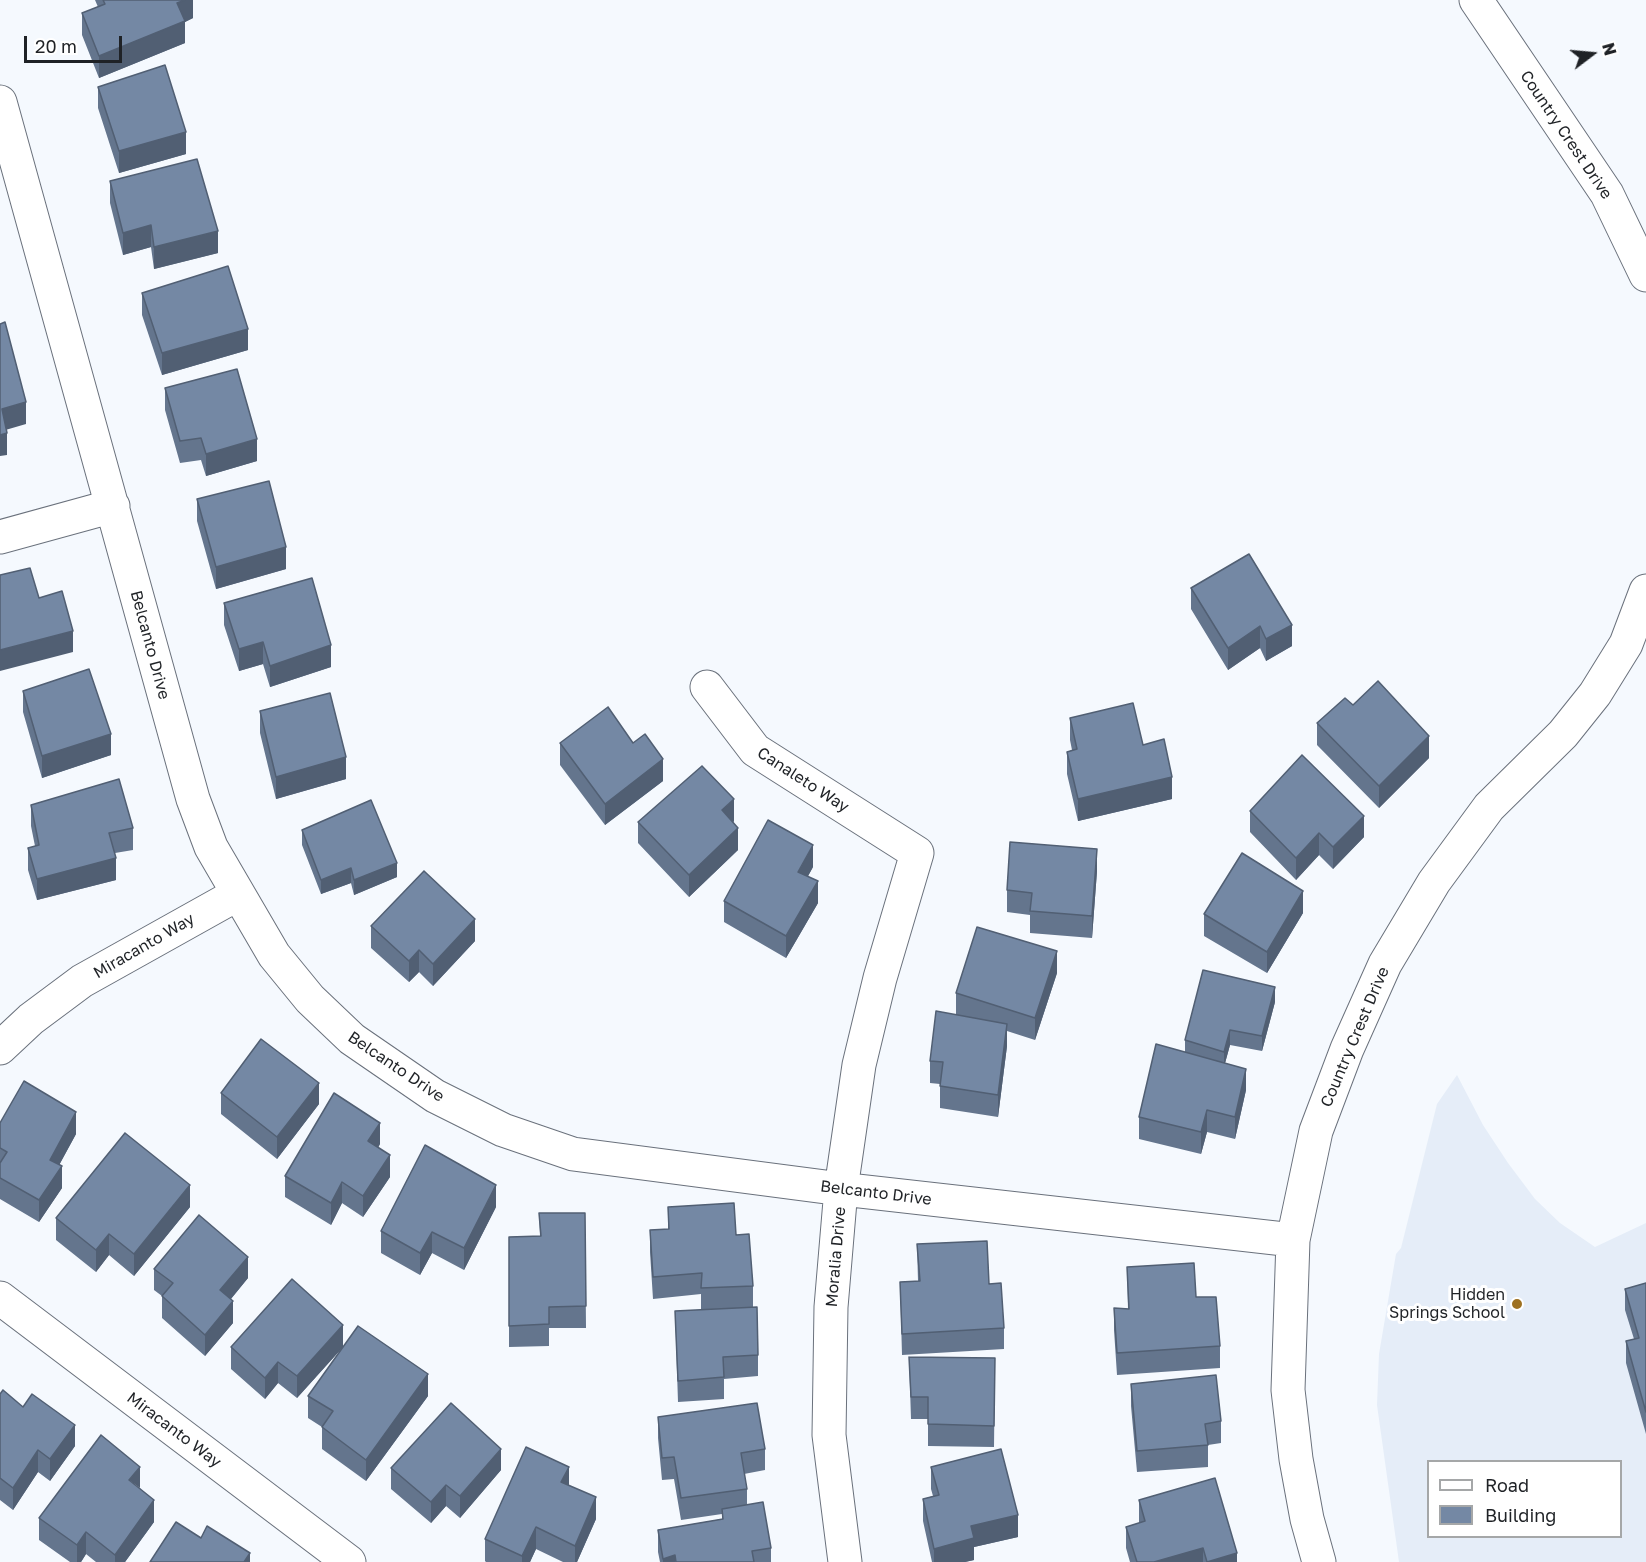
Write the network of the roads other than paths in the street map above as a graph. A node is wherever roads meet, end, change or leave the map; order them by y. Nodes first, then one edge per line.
1 (1476, 0) edge
2 (0, 102) edge
3 (1646, 275) edge
4 (113, 506) junction
5 (0, 537) edge
6 (1646, 591) edge
7 (707, 687) dead end
8 (917, 853) joint
9 (237, 895) junction
10 (0, 1048) edge
11 (841, 1189) junction
12 (1293, 1240) junction
13 (0, 1298) edge
14 (349, 1562) edge
15 (845, 1562) edge
16 (1319, 1562) edge

1 - 3 street, Country Crest Drive
2 - 4 street, Belcanto Drive
4 - 5 street
4 - 9 street, Belcanto Drive
6 - 12 street, Country Crest Drive
7 - 8 street, Canaleto Way
8 - 11 street, Moralia Drive
9 - 10 street, Miracanto Way
9 - 11 street, Belcanto Drive
11 - 12 street, Belcanto Drive
11 - 15 street, Moralia Drive
12 - 16 street, Country Crest Drive
13 - 14 street, Miracanto Way

